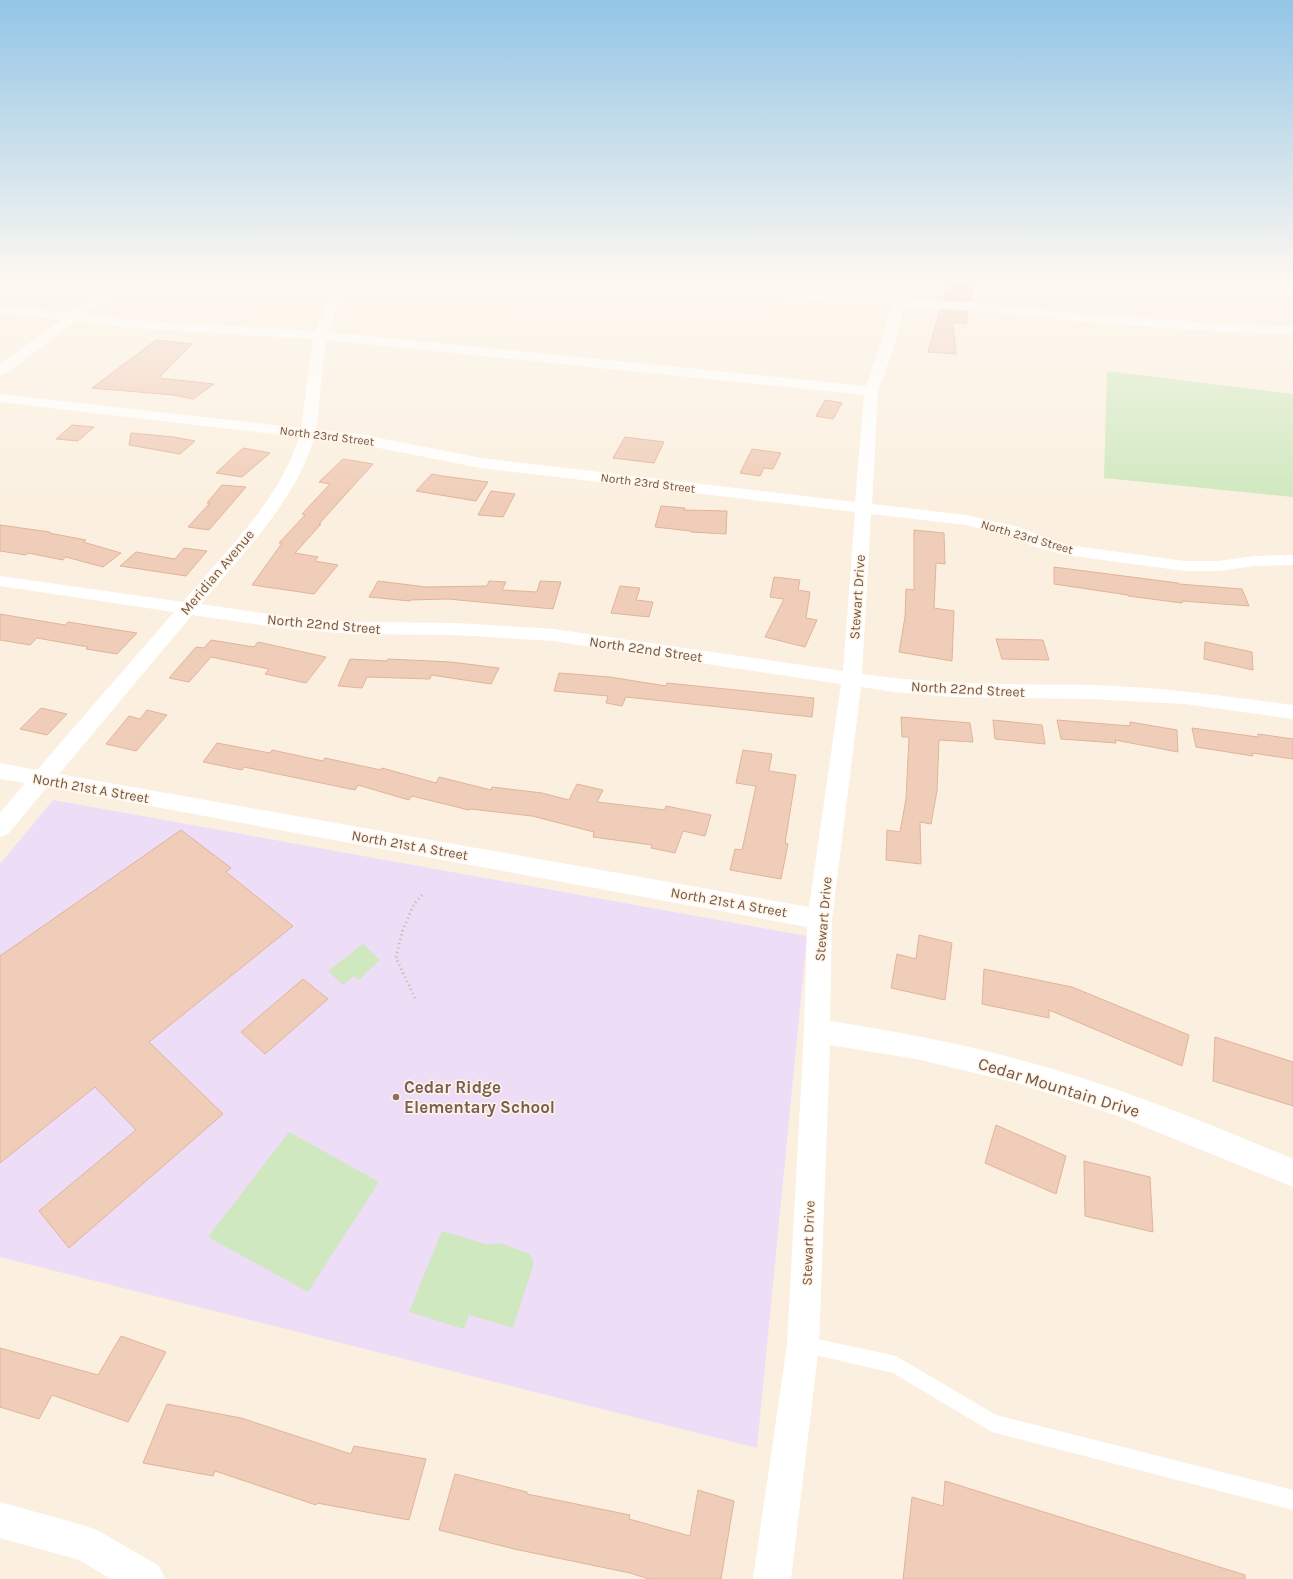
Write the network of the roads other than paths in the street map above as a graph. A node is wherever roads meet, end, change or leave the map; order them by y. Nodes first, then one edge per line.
1 (25, 352) edge
2 (318, 352) edge
3 (484, 352) edge
4 (885, 352) edge
5 (1, 369) edge
6 (871, 391) junction
7 (0, 398) edge
8 (308, 433) junction
9 (863, 509) junction
10 (1293, 560) edge
11 (0, 581) edge
12 (188, 608) junction
13 (852, 678) junction
14 (1293, 712) edge
15 (0, 772) edge
16 (42, 779) junction
17 (0, 828) edge
18 (820, 919) junction
19 (817, 1031) junction
20 (1293, 1173) edge
21 (803, 1345) junction
22 (1293, 1500) edge
23 (0, 1520) edge
24 (146, 1579) edge
25 (772, 1579) edge

1 - 5 street
2 - 8 street, Meridian Avenue
3 - 6 street
4 - 6 street, Stewart Drive
6 - 9 street, Stewart Drive
7 - 8 street, North 23rd Street
8 - 9 street, North 23rd Street
8 - 12 street, Meridian Avenue
9 - 10 street, North 23rd Street
9 - 13 street, Stewart Drive
11 - 12 street, North 22nd Street
12 - 13 street, North 22nd Street
12 - 16 street, Meridian Avenue
13 - 14 street, North 22nd Street
13 - 18 street, Stewart Drive
15 - 16 street, North 21st A Street
16 - 17 street, Meridian Avenue
16 - 18 street, North 21st A Street
18 - 19 street, Stewart Drive
19 - 20 street, Cedar Mountain Drive
19 - 21 street, Stewart Drive
21 - 22 lane
21 - 25 street, Stewart Drive
23 - 24 street

